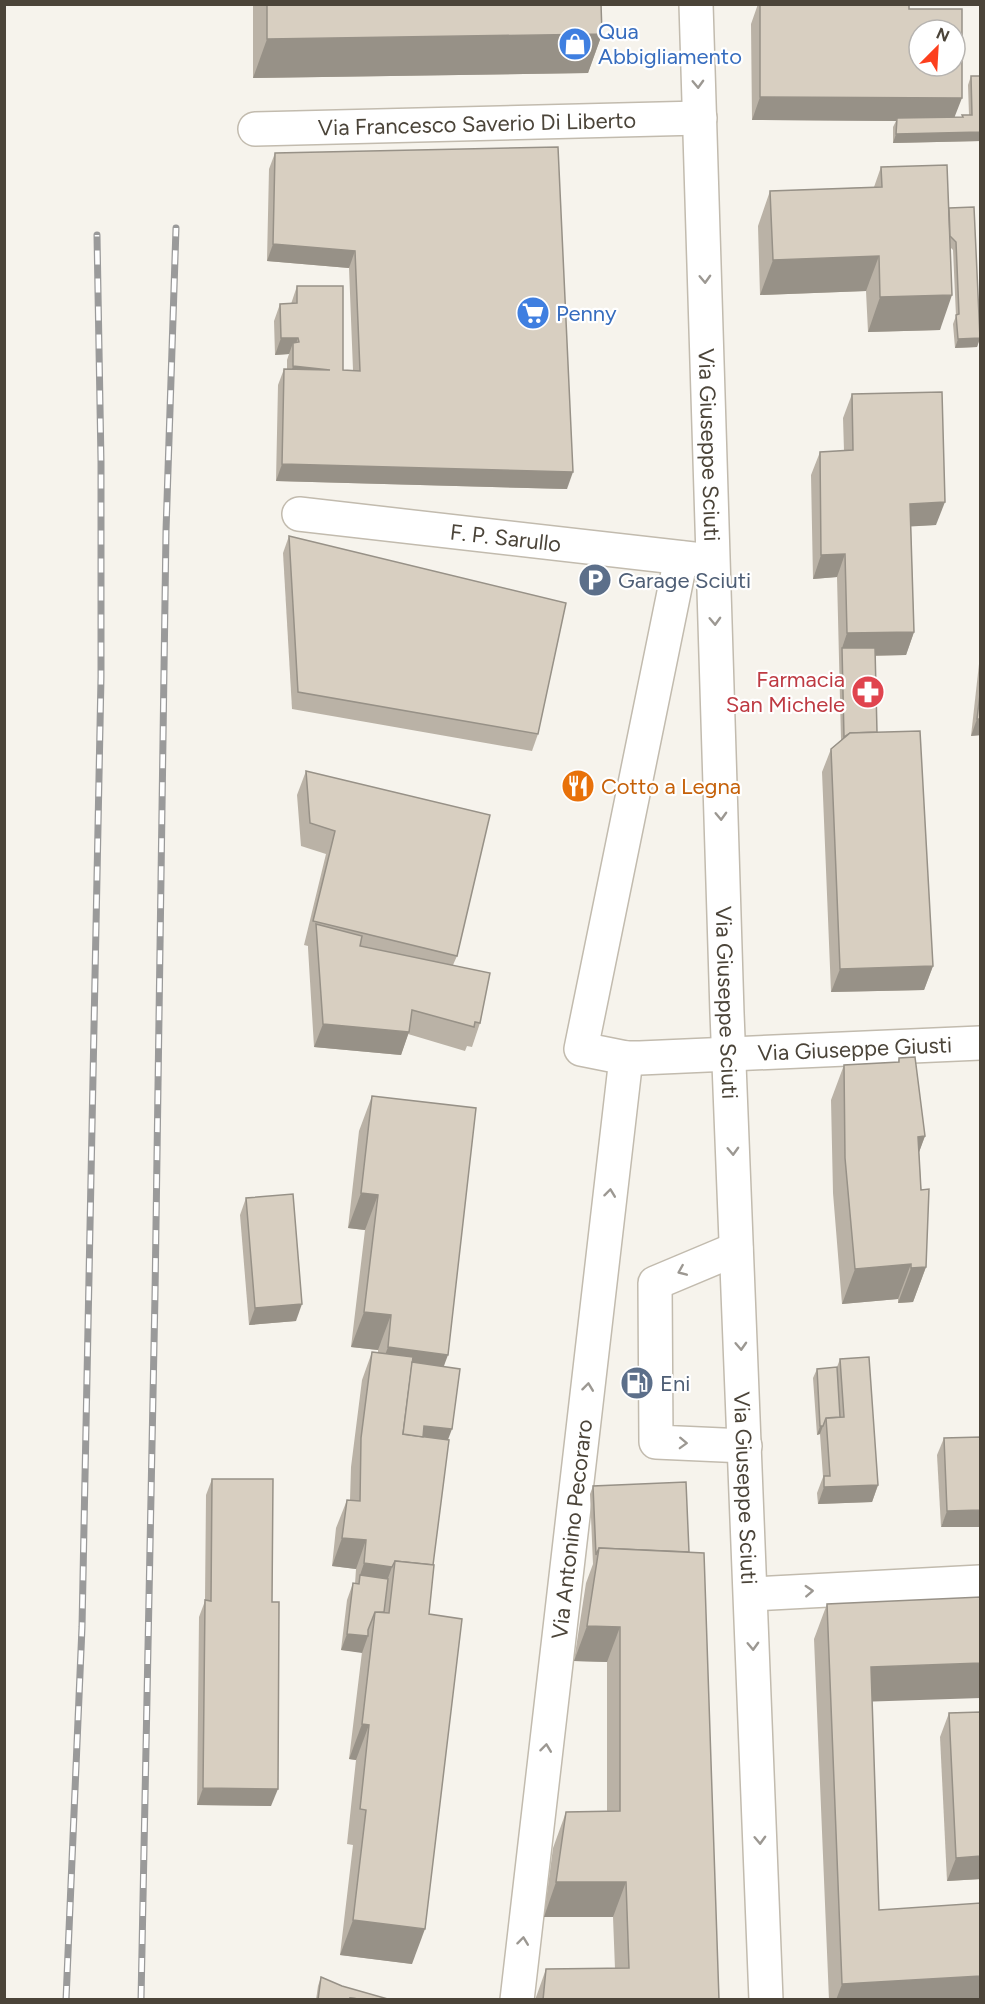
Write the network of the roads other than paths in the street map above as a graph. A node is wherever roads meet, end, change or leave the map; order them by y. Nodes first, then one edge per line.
1 (696, 4) edge
2 (700, 118) junction
3 (255, 129) dead end
4 (298, 514) dead end
5 (681, 558) junction
6 (713, 561) junction
7 (981, 1043) edge
8 (729, 1055) junction
9 (626, 1058) junction
10 (736, 1250) junction
11 (745, 1446) junction
12 (981, 1582) edge
13 (751, 1594) junction
14 (517, 2000) edge
15 (766, 2000) edge

1 -> 2 street, Via Giuseppe Sciuti
2 - 3 street, Via Francesco Saverio Di Liberto
2 -> 6 street, Via Giuseppe Sciuti
4 - 5 street, F. P. Sarullo
5 - 6 street, F. P. Sarullo
5 - 9 street, Via Giuseppe Giusti
6 -> 8 street, Via Giuseppe Sciuti
7 - 8 street, Via Giuseppe Giusti
8 - 9 street, Via Giuseppe Giusti
8 -> 10 street, Via Giuseppe Sciuti
14 -> 9 street, Via Antonino Pecoraro
10 -> 11 street, Via Giuseppe Sciuti
10 -> 11 street
11 - 13 street, Via Giuseppe Sciuti
13 -> 12 street
13 -> 15 street, Via Giuseppe Sciuti

